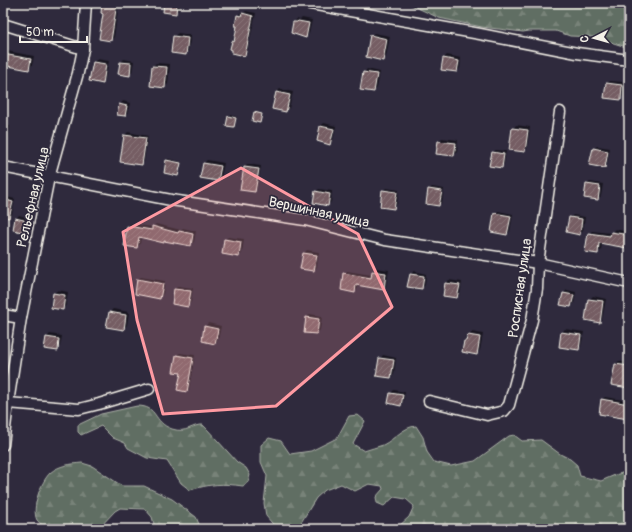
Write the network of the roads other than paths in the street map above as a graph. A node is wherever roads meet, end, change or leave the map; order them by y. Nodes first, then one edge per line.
1 (86, 3) edge
2 (305, 3) edge
3 (3, 24) edge
4 (83, 49) junction
5 (629, 60) edge
6 (560, 112) dead end
7 (3, 167) edge
8 (49, 177) junction
9 (538, 263) junction
10 (629, 283) edge
11 (3, 315) edge
12 (21, 318) junction
13 (149, 389) dead end
14 (429, 401) dead end
15 (8, 403) junction
16 (3, 445) edge

1 - 4 street, Рельефная улица
2 - 5 street
3 - 4 street
4 - 8 street, Рельефная улица
6 - 9 street, Росписная улица
7 - 8 street, Вершинная улица
8 - 9 street, Вершинная улица
8 - 12 street, Рельефная улица
9 - 10 street, Вершинная улица
9 - 14 street, Росписная улица
11 - 12 street
12 - 15 street, Рельефная улица
13 - 15 street
15 - 16 street, Рельефная улица

